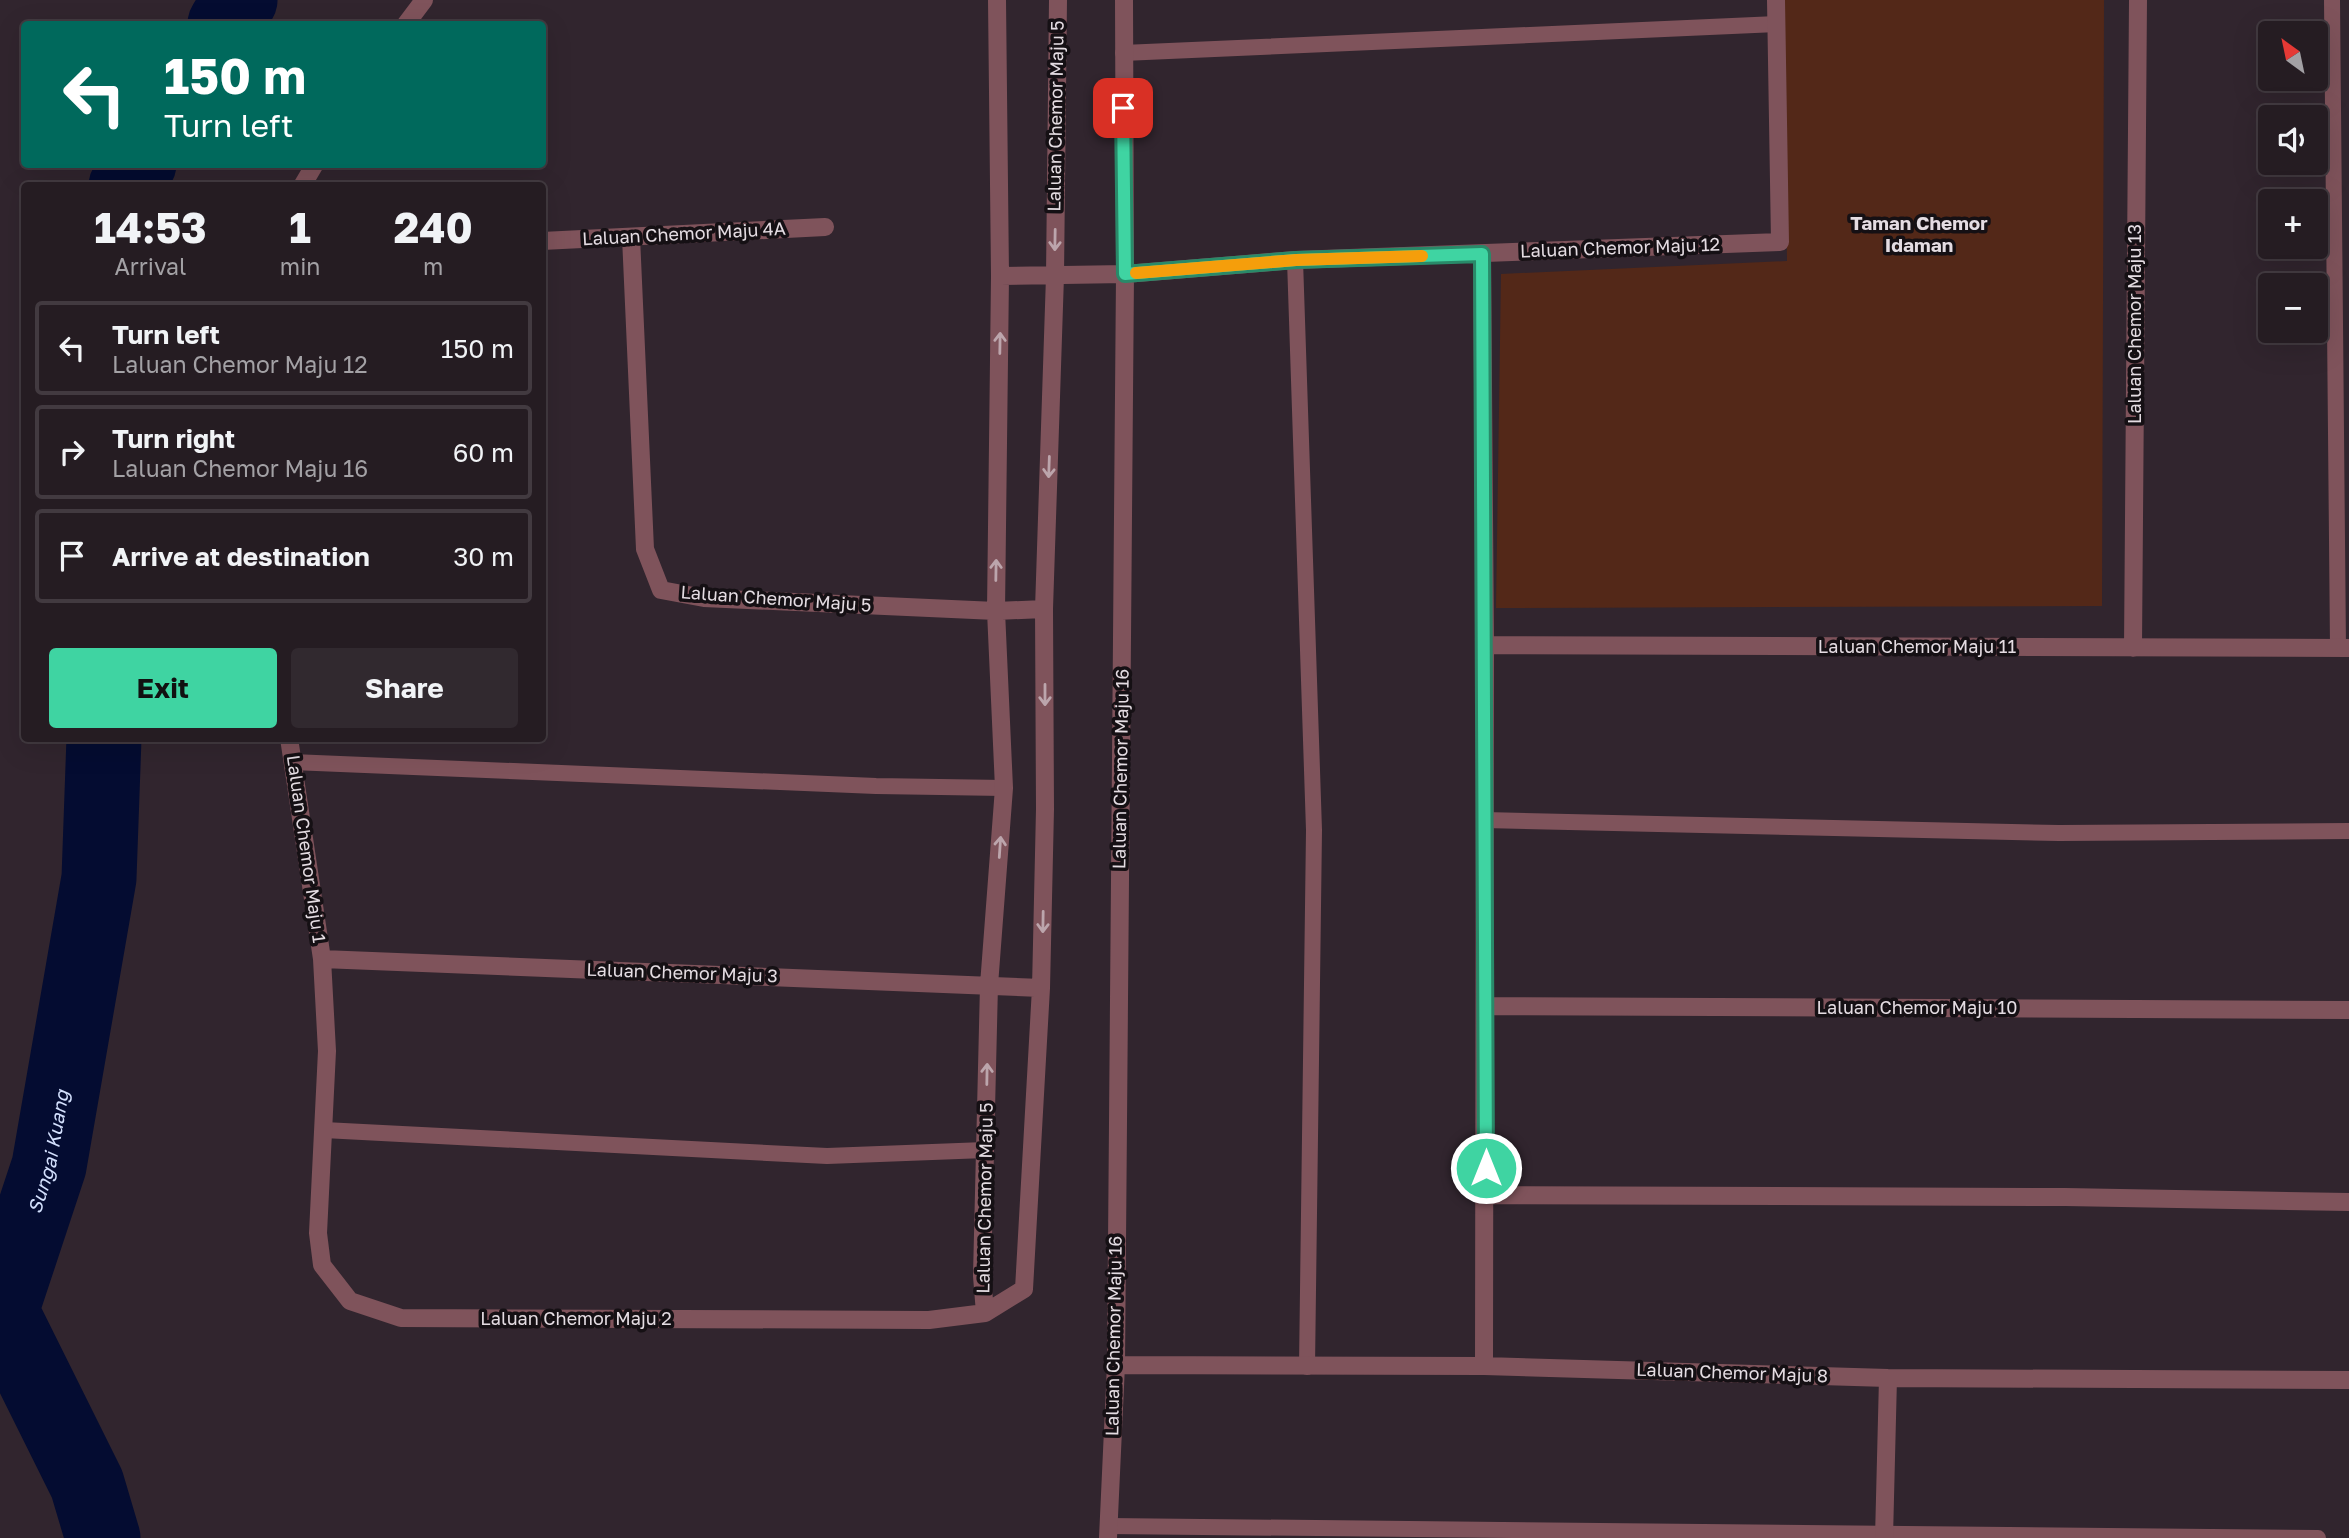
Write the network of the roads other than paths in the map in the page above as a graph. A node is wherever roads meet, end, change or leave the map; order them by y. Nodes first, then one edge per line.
1 (424, 0) edge
2 (997, 0) edge
3 (1058, 0) edge
4 (1124, 0) edge
5 (1776, 0) edge
6 (2138, 0) edge
7 (2332, 0) edge
8 (408, 21) edge
9 (1777, 24) junction
10 (1123, 53) junction
11 (2341, 206) edge
12 (825, 227) dead end
13 (631, 237) junction
14 (546, 241) edge
15 (1482, 254) junction
16 (1296, 260) junction
17 (1125, 274) junction
18 (1000, 276) junction
19 (1055, 276) junction
20 (1044, 609) junction
21 (996, 611) junction
22 (1485, 645) junction
23 (2133, 648) junction
24 (2343, 648) edge
25 (290, 742) edge
26 (292, 762) junction
27 (1004, 788) junction
28 (1484, 820) junction
29 (2349, 831) edge
30 (322, 959) junction
31 (989, 985) junction
32 (1041, 988) junction
33 (1485, 1006) junction
34 (2349, 1010) edge
35 (324, 1130) junction
36 (985, 1150) junction
37 (1486, 1195) junction
38 (2349, 1202) edge
39 (985, 1313) junction
40 (1116, 1365) junction
41 (1484, 1366) junction
42 (1307, 1367) junction
43 (1888, 1378) junction
44 (2349, 1380) edge
45 (1108, 1532) edge
46 (1884, 1536) edge
47 (2318, 1538) edge

1 - 8 street
2 - 18 street, Laluan Chemor Maju 5
3 -> 19 street, Laluan Chemor Maju 5
4 - 10 street, Laluan Chemor Maju 16
5 - 9 street
6 - 23 street, Laluan Chemor Maju 13
7 - 11 lane
9 - 10 lane
9 - 15 street, Laluan Chemor Maju 12
10 - 17 street, Laluan Chemor Maju 16
11 - 24 lane
12 - 13 street, Laluan Chemor Maju 4A
13 - 14 street, Laluan Chemor Maju 4A
13 - 21 street, Laluan Chemor Maju 5
15 - 16 street, Laluan Chemor Maju 12
15 - 22 street
16 - 17 street, Laluan Chemor Maju 12
16 - 42 lane
17 - 19 street, Laluan Chemor Maju 12
17 - 40 street, Laluan Chemor Maju 16
18 - 19 street, Laluan Chemor Maju 12
21 -> 18 street, Laluan Chemor Maju 5
19 -> 20 street, Laluan Chemor Maju 5
20 - 21 street, Laluan Chemor Maju 5
20 -> 32 street, Laluan Chemor Maju 5
21 - 27 street, Laluan Chemor Maju 5
22 - 23 street, Laluan Chemor Maju 11
22 - 28 street
23 - 24 street, Laluan Chemor Maju 11
25 - 26 street, Laluan Chemor Maju 1
26 - 27 lane
26 - 30 street, Laluan Chemor Maju 1
31 -> 27 street, Laluan Chemor Maju 5
28 - 29 lane
28 - 33 street
30 - 31 street, Laluan Chemor Maju 3
30 - 35 street, Laluan Chemor Maju 1
31 - 32 street, Laluan Chemor Maju 3
36 -> 31 street, Laluan Chemor Maju 5
32 - 39 street, Laluan Chemor Maju 5
33 - 34 street, Laluan Chemor Maju 10
33 - 37 street
35 - 36 lane
35 - 39 street, Laluan Chemor Maju 2
36 - 39 street, Laluan Chemor Maju 5
37 - 38 street
37 - 41 street
40 - 42 street, Laluan Chemor Maju 8
40 - 45 street, Laluan Chemor Maju 16
41 - 42 street, Laluan Chemor Maju 8
41 - 43 street, Laluan Chemor Maju 8
43 - 44 street, Laluan Chemor Maju 8
43 - 46 street
45 - 46 lane
46 - 47 lane

